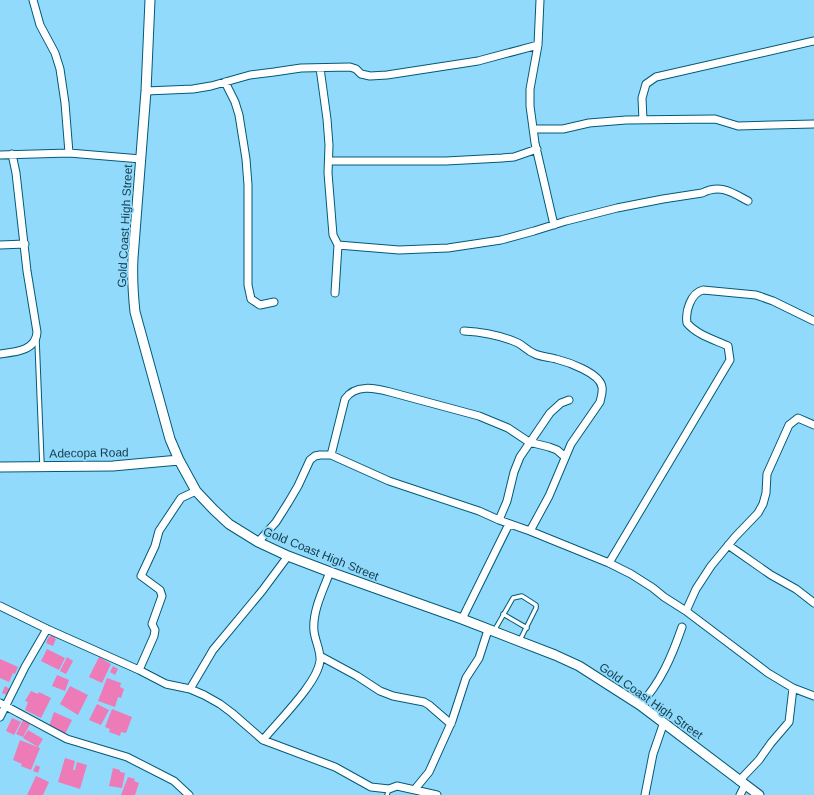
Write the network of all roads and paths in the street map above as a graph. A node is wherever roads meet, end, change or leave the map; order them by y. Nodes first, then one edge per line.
1 (33, 0) edge
2 (150, 0) edge
3 (540, 0) edge
4 (814, 41) edge
5 (538, 45) junction
6 (320, 68) junction
7 (225, 82) junction
8 (146, 91) junction
9 (643, 120) junction
10 (814, 124) edge
11 (533, 129) junction
12 (537, 149) junction
13 (69, 153) junction
14 (12, 154) junction
15 (0, 155) edge
16 (140, 159) junction
17 (329, 161) junction
18 (748, 201) dead end
19 (554, 225) junction
20 (25, 244) junction
21 (0, 245) edge
22 (338, 245) junction
23 (335, 293) dead end
24 (274, 302) dead end
25 (814, 321) edge
26 (464, 331) dead end
27 (37, 338) junction
28 (0, 354) edge
29 (569, 400) dead end
30 (814, 425) edge
31 (529, 442) junction
32 (331, 455) junction
33 (565, 457) junction
34 (179, 460) junction
35 (42, 466) junction
36 (0, 467) edge
37 (196, 491) junction
38 (499, 520) junction
39 (509, 524) junction
40 (530, 531) junction
41 (258, 542) junction
42 (728, 545) junction
43 (288, 556) junction
44 (609, 563) junction
45 (330, 572) junction
46 (814, 603) edge
47 (0, 606) edge
48 (686, 611) junction
49 (503, 614) junction
50 (462, 619) junction
51 (682, 627) dead end
52 (526, 628) junction
53 (47, 629) junction
54 (491, 631) junction
55 (520, 641) junction
56 (320, 656) junction
57 (139, 670) junction
58 (793, 688) junction
59 (190, 689) junction
60 (814, 696) edge
61 (3, 705) edge
62 (640, 705) junction
63 (0, 717) edge
64 (664, 722) junction
65 (451, 724) junction
66 (263, 740) junction
67 (742, 783) junction
68 (415, 789) junction
69 (388, 792) edge
70 (189, 795) edge
71 (437, 795) edge
72 (645, 795) edge
73 (740, 795) edge
74 (759, 795) edge

1 - 13 street
2 - 8 street, Gold Coast High Street
3 - 5 street
4 - 9 street
5 - 6 street
5 - 11 street
6 - 7 street
6 - 17 street
7 - 8 street
7 - 24 street
8 - 16 street, Gold Coast High Street
9 - 10 street
9 - 11 street
11 - 12 street
12 - 17 street
12 - 19 street
13 - 14 street
13 - 16 street
14 - 15 street
14 - 20 street
16 - 34 street, Gold Coast High Street
17 - 22 street
18 - 19 street
19 - 22 street
20 - 21 street
20 - 27 street
22 - 23 street
25 - 44 street
26 - 33 street
27 - 28 street
27 - 35 lane
29 - 31 street
30 - 42 street
31 - 32 street
31 - 33 street
31 - 38 street
32 - 38 street
32 - 41 street
33 - 40 street
34 - 35 street, Adecopa Road
34 - 37 street, Gold Coast High Street
35 - 36 street, Adecopa Road
37 - 41 street, Gold Coast High Street
37 - 57 street
38 - 39 street
39 - 40 street
39 - 50 street
40 - 44 street
41 - 43 street, Gold Coast High Street
42 - 46 street
42 - 48 street
43 - 45 street, Gold Coast High Street
43 - 59 street
44 - 48 street
45 - 50 street, Gold Coast High Street
45 - 56 street
47 - 53 street
48 - 58 street
49 - 52 lane
49 - 52 lane
49 - 54 lane
50 - 54 street, Gold Coast High Street
51 - 62 street
52 - 55 lane
53 - 57 street
53 - 61 street
54 - 55 street, Gold Coast High Street
54 - 65 street
55 - 62 street, Gold Coast High Street
56 - 65 street
56 - 66 street
57 - 59 street
58 - 60 street
58 - 67 street
59 - 66 street
61 - 63 street
61 - 70 street
62 - 64 street, Gold Coast High Street
64 - 67 street, Gold Coast High Street
64 - 72 street
65 - 68 street
66 - 69 street
67 - 73 street
67 - 74 street, Gold Coast High Street
68 - 69 street
68 - 71 street

